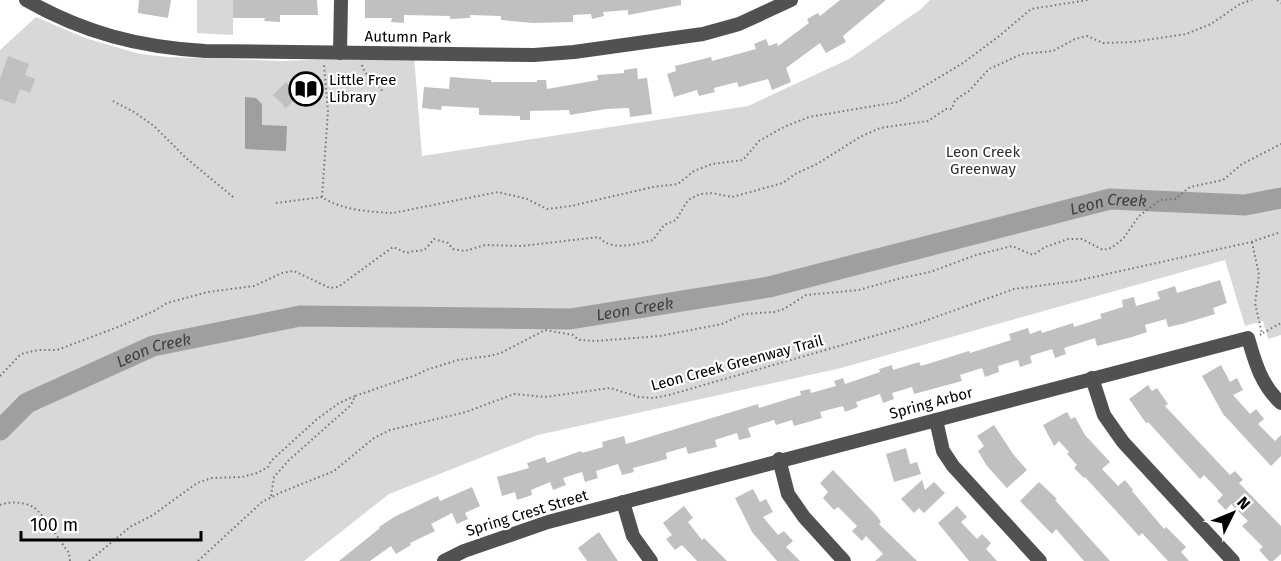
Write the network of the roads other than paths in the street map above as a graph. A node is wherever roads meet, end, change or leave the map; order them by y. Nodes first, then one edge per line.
1 (26, 0) edge
2 (341, 0) edge
3 (791, 0) edge
4 (340, 53) junction
5 (1092, 378) junction
6 (1281, 403) edge
7 (936, 420) junction
8 (779, 459) junction
9 (622, 502) junction
10 (446, 560) edge
11 (651, 561) edge
12 (844, 561) edge
13 (1040, 561) edge
14 (1233, 561) edge

1 - 4 street, Autumn Park
2 - 4 street
3 - 4 street, Autumn Park
5 - 6 street, Spring Arbor
5 - 7 street, Spring Arbor
5 - 14 street
7 - 8 street, Spring Arbor
7 - 13 street
8 - 9 street, Spring Arbor
8 - 12 street
9 - 10 street, Spring Crest Street
9 - 11 street

